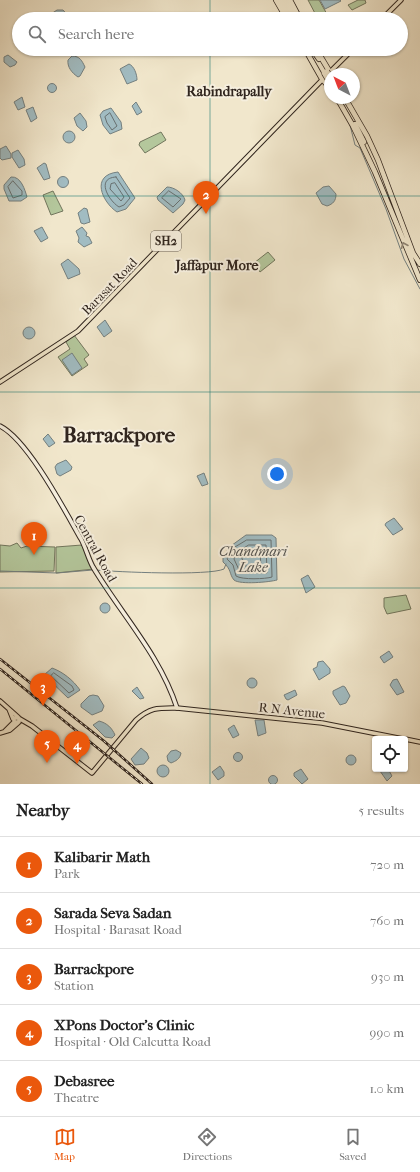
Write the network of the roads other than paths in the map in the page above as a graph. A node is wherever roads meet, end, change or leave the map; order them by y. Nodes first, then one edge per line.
1 (276, 0) edge
2 (280, 0) edge
3 (285, 0) edge
4 (290, 0) edge
5 (401, 0) edge
6 (283, 12) edge
7 (286, 12) edge
8 (291, 12) edge
9 (296, 12) edge
10 (389, 12) edge
11 (310, 56) edge
12 (312, 56) edge
13 (317, 56) edge
14 (320, 56) edge
15 (346, 56) edge
16 (325, 68) edge
17 (326, 68) edge
18 (333, 68) edge
19 (324, 69) edge
20 (322, 79) junction
21 (324, 81) edge
22 (341, 104) edge
23 (343, 104) edge
24 (346, 104) edge
25 (348, 104) edge
26 (351, 115) junction
27 (364, 137) junction
28 (391, 194) junction
29 (385, 195) junction
30 (420, 264) edge
31 (420, 280) edge
32 (0, 382) edge
33 (0, 426) edge
34 (0, 700) edge
35 (177, 708) junction
36 (17, 720) junction
37 (0, 733) edge
38 (389, 736) edge
39 (408, 740) edge
40 (420, 742) edge

1 - 6 highway
2 - 7 highway
3 - 8 highway
4 - 9 highway
5 - 10 main road
11 - 20 highway
12 - 19 highway
13 - 16 highway
14 - 17 highway
15 - 18 main road, Barasat Road / SH2
20 - 21 highway
20 - 32 main road, Barasat Road / SH2
22 - 29 highway
23 - 26 highway
24 - 26 highway
25 - 28 highway
26 - 27 highway
27 - 28 highway
27 - 29 highway
28 - 30 highway
31 -> 29 highway
33 - 35 street, Central Road
34 - 36 main road
35 - 36 main road, R N Avenue
35 - 38 main road, R N Avenue
36 - 37 main road
39 - 40 main road, R N Avenue

